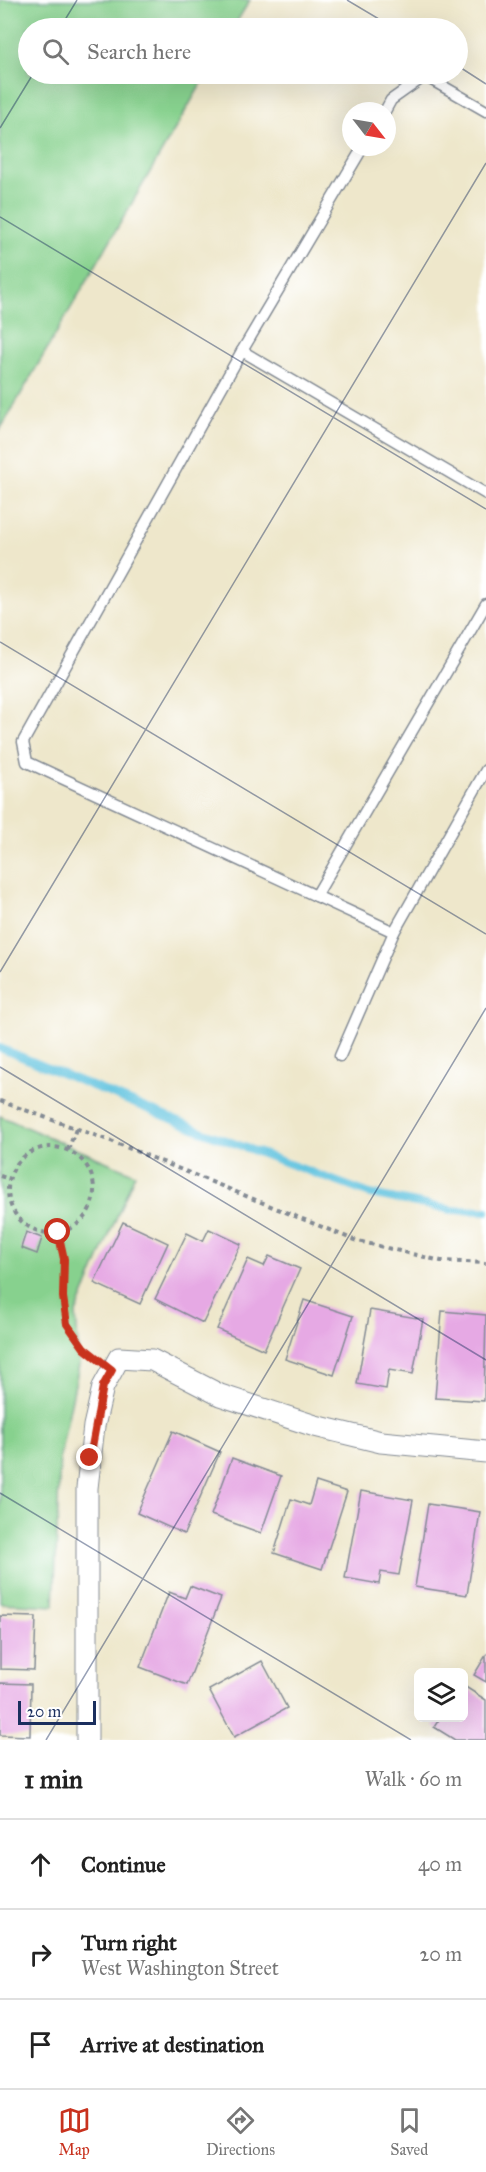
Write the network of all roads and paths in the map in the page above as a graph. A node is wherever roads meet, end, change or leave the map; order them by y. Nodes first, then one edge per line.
1 (414, 84) edge
2 (439, 84) edge
3 (390, 102) edge
4 (486, 111) edge
5 (358, 156) edge
6 (242, 351) junction
7 (486, 494) edge
8 (486, 604) edge
9 (486, 770) edge
10 (315, 896) junction
11 (394, 932) junction
12 (340, 1056) dead end
13 (0, 1101) edge
14 (76, 1129) junction
15 (67, 1150) junction
16 (0, 1176) edge
17 (9, 1179) junction
18 (58, 1232) junction
19 (486, 1263) edge
20 (116, 1364) junction
21 (486, 1452) edge
22 (87, 1740) edge

1 - 3 lane
2 - 4 lane
5 - 6 lane
6 - 7 lane
6 - 10 lane
8 - 10 lane
9 - 11 lane
10 - 11 lane
11 - 12 lane
13 - 14 path
14 - 15 path
14 - 19 path
15 - 17 path
15 - 18 path
16 - 17 path
17 - 18 path
18 - 20 path
20 - 21 street
20 - 22 street

